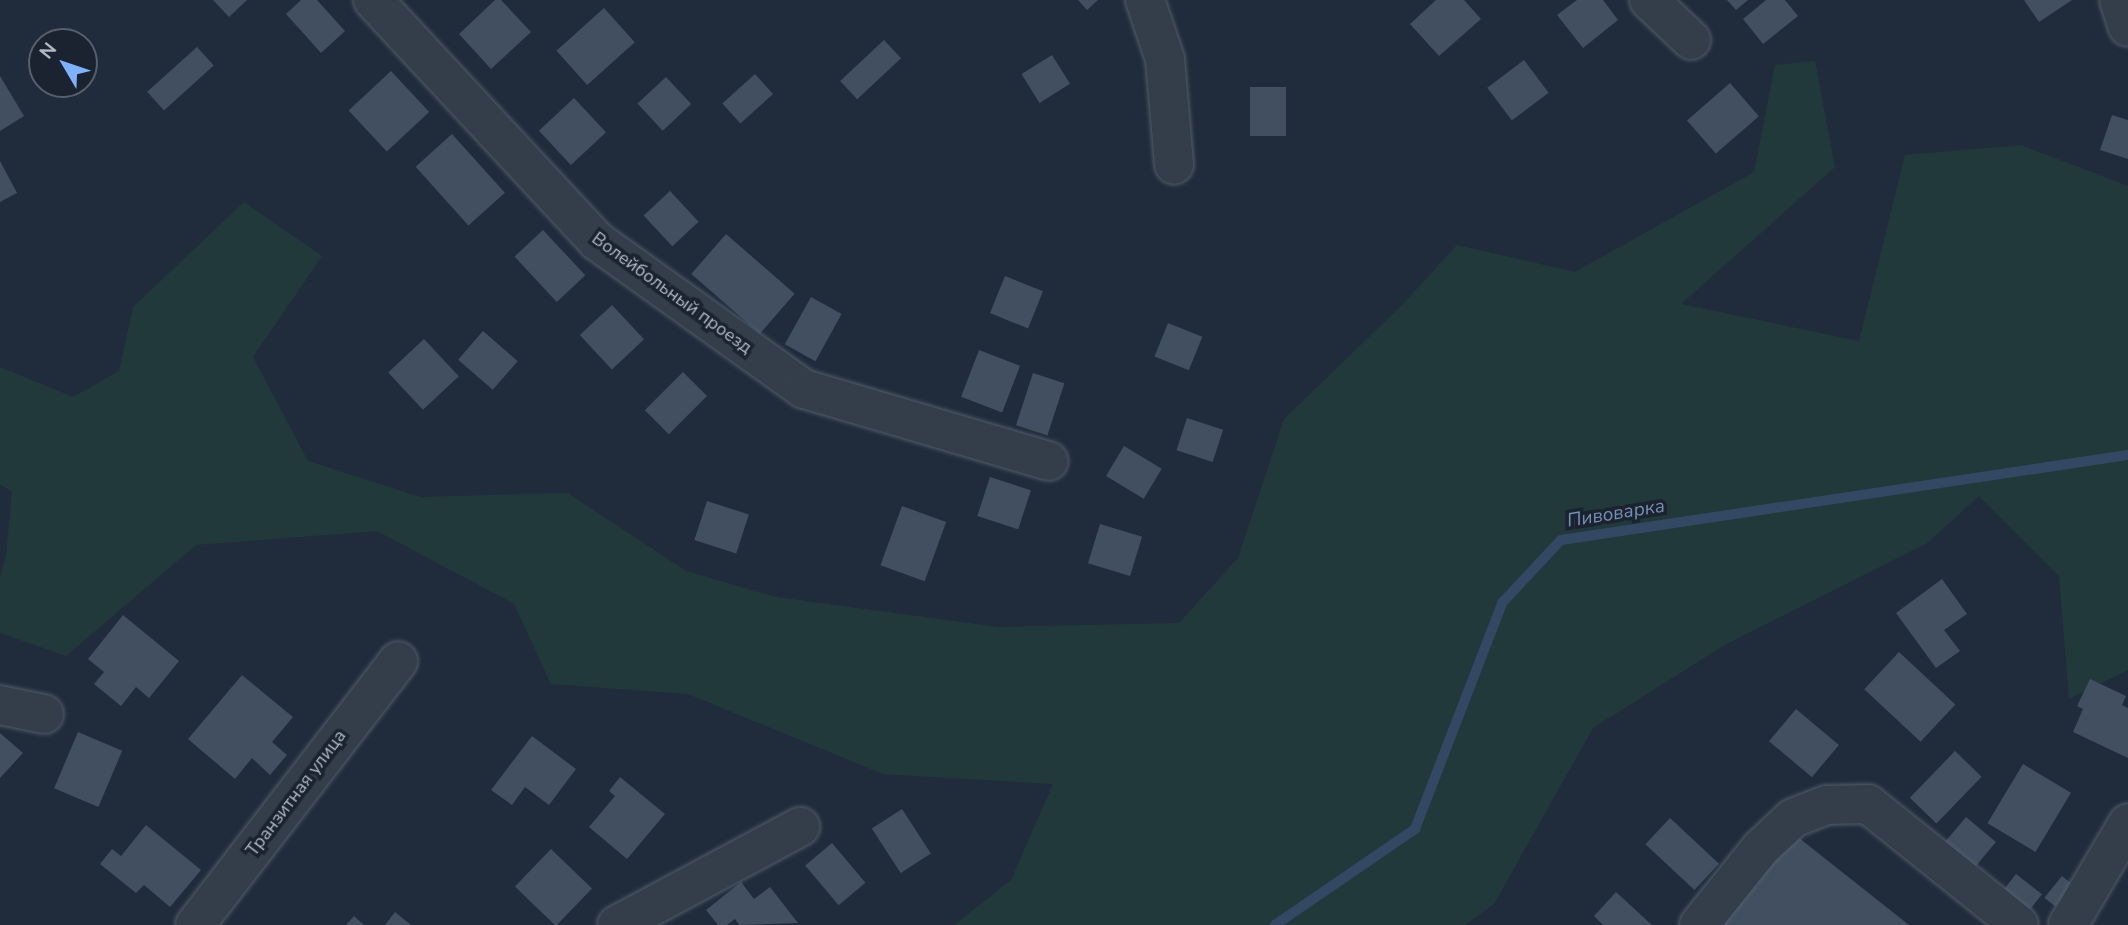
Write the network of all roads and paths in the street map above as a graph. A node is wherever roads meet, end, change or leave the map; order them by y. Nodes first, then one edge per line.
1 (373, 0) edge
2 (1144, 0) edge
3 (1649, 0) edge
4 (2119, 0) edge
5 (2128, 27) edge
6 (1691, 40) dead end
7 (1174, 165) dead end
8 (1049, 461) dead end
9 (398, 661) dead end
10 (0, 705) edge
11 (44, 714) dead end
12 (2128, 823) edge
13 (800, 827) dead end
14 (195, 925) edge
15 (617, 925) edge
16 (1699, 925) edge
17 (2018, 925) edge
18 (2068, 925) edge

1 - 8 street, Волейбольный проезд
2 - 7 street
3 - 6 street
4 - 5 street
9 - 14 street, Транзитная улица
10 - 11 street
12 - 18 street
13 - 15 street
16 - 17 street

